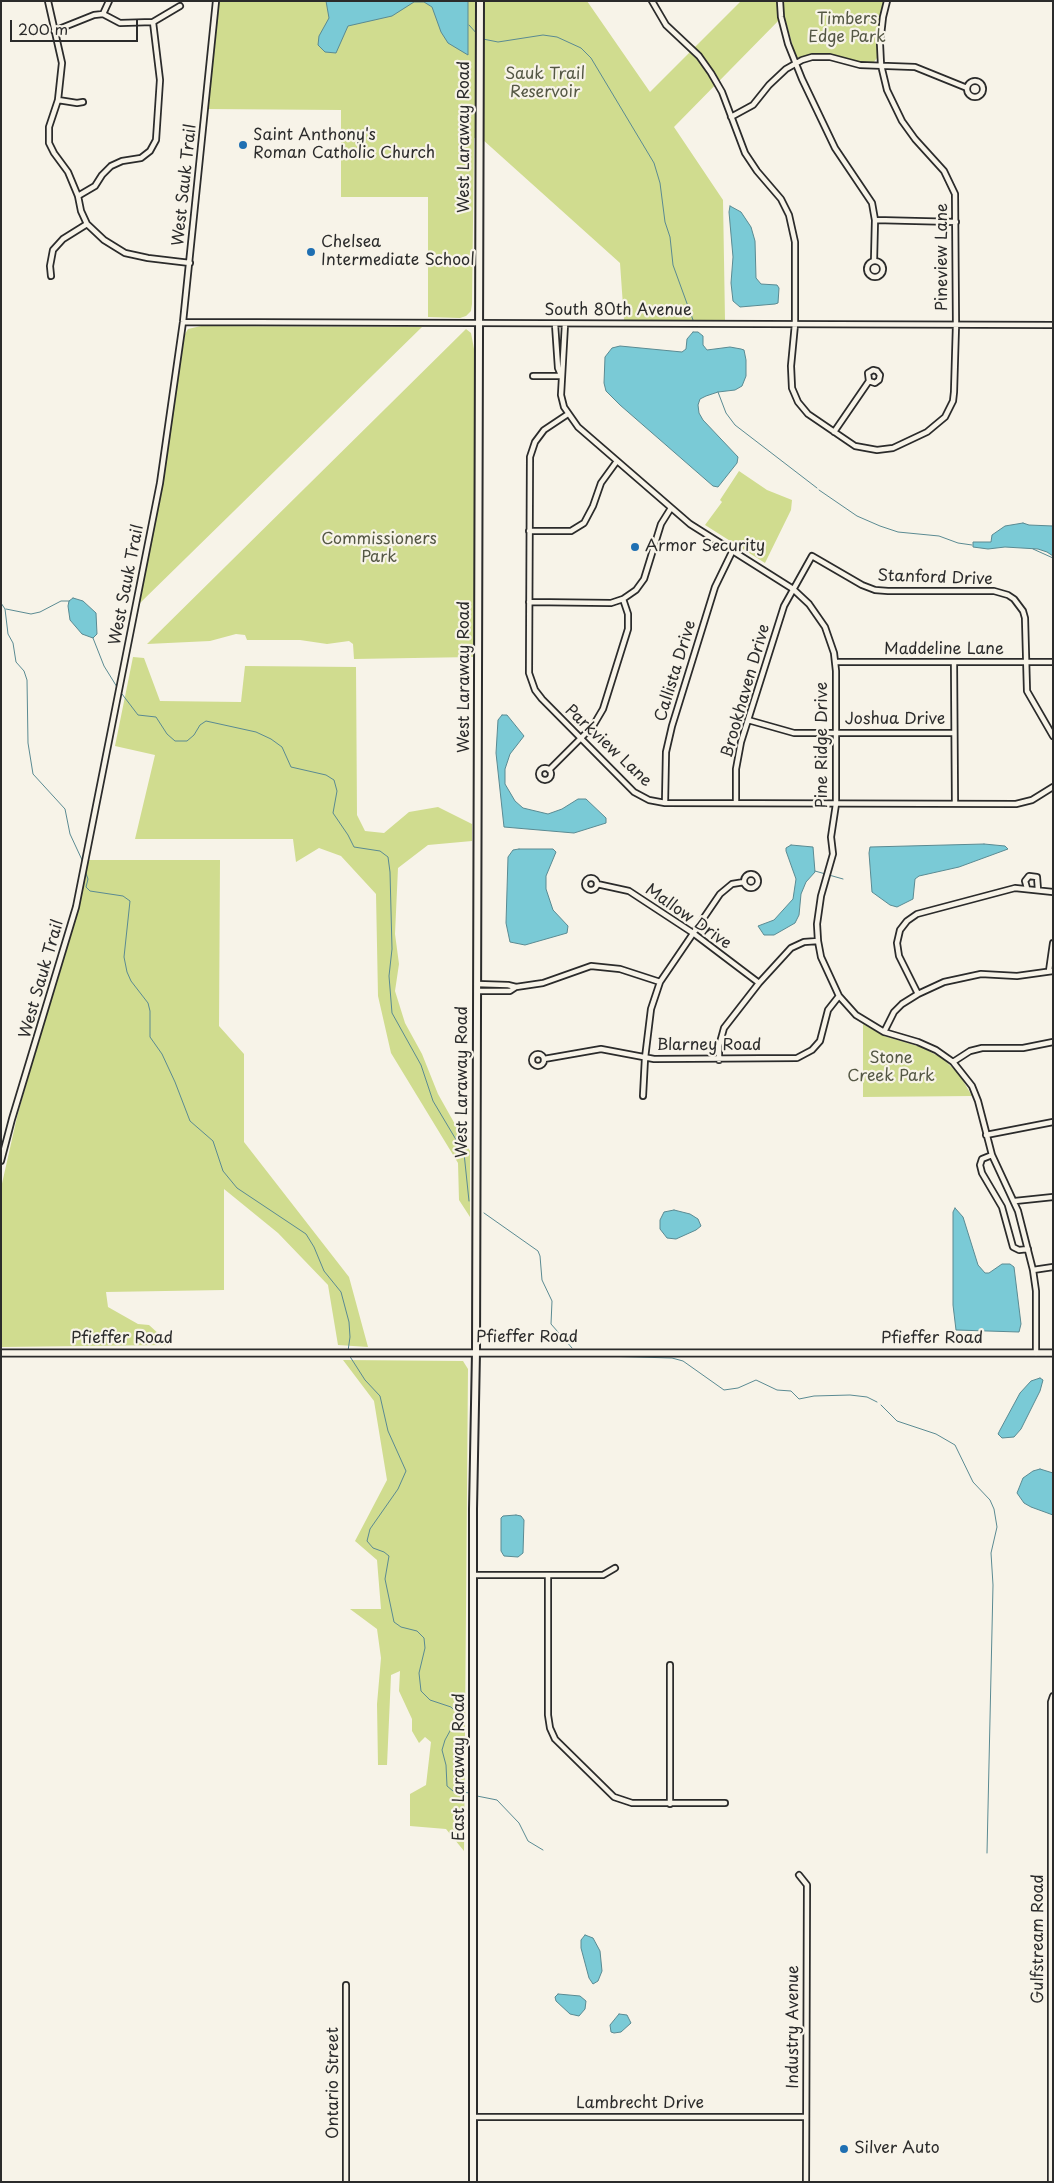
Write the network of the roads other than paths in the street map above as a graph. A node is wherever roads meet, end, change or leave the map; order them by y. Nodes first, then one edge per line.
1 (48, 1) edge
2 (109, 1) edge
3 (216, 1) edge
4 (480, 1) edge
5 (652, 1) edge
6 (780, 1) edge
7 (887, 1) edge
8 (180, 6) dead end
9 (103, 14) junction
10 (154, 22) junction
11 (54, 31) junction
12 (795, 63) junction
13 (881, 65) junction
14 (968, 88) dead end
15 (58, 100) junction
16 (83, 102) dead end
17 (731, 117) junction
18 (78, 196) junction
19 (875, 220) junction
20 (956, 222) junction
21 (87, 224) junction
22 (874, 261) dead end
23 (190, 263) junction
24 (51, 276) dead end
25 (183, 322) junction
26 (478, 323) junction
27 (556, 324) junction
28 (565, 324) junction
29 (795, 324) junction
30 (956, 325) junction
31 (1053, 325) edge
32 (533, 376) dead end
33 (562, 376) junction
34 (869, 382) dead end
35 (568, 414) junction
36 (834, 432) junction
37 (616, 461) junction
38 (671, 508) junction
39 (529, 531) junction
40 (732, 552) junction
41 (793, 589) junction
42 (623, 600) junction
43 (529, 602) junction
44 (835, 662) junction
45 (954, 662) junction
46 (1026, 662) junction
47 (1053, 662) edge
48 (748, 720) junction
49 (836, 733) junction
50 (954, 733) junction
51 (1053, 736) edge
52 (580, 738) junction
53 (549, 770) dead end
54 (1053, 787) edge
55 (665, 803) junction
56 (736, 803) junction
57 (836, 804) junction
58 (955, 804) junction
59 (744, 882) dead end
60 (597, 884) dead end
61 (1027, 888) junction
62 (1038, 890) junction
63 (1053, 892) edge
64 (693, 933) junction
65 (818, 941) junction
66 (1053, 943) edge
67 (1051, 971) edge
68 (660, 982) junction
69 (759, 983) junction
70 (477, 988) junction
71 (918, 994) junction
72 (839, 996) junction
73 (884, 1032) junction
74 (1053, 1042) edge
75 (645, 1058) junction
76 (544, 1059) dead end
77 (719, 1060) junction
78 (953, 1062) junction
79 (643, 1096) dead end
80 (1053, 1122) edge
81 (986, 1135) junction
82 (992, 1156) junction
83 (1, 1161) edge
84 (1053, 1196) edge
85 (1015, 1202) junction
86 (1028, 1249) junction
87 (1053, 1267) edge
88 (1033, 1270) junction
89 (476, 1352) junction
90 (1, 1353) edge
91 (1036, 1353) junction
92 (1053, 1353) edge
93 (615, 1568) dead end
94 (473, 1575) junction
95 (548, 1576) junction
96 (670, 1665) dead end
97 (1053, 1696) edge
98 (1052, 1802) edge
99 (725, 1803) dead end
100 (670, 1804) junction
101 (799, 1875) dead end
102 (1052, 1920) edge
103 (346, 1985) dead end
104 (474, 2117) junction
105 (806, 2117) junction
106 (346, 2182) edge
107 (474, 2182) edge
108 (806, 2182) edge
109 (1051, 2182) edge

1 - 11 street
2 - 9 street
3 - 23 street, West Sauk Trail
4 - 26 main road, West Laraway Road
5 - 17 street, Pineview Lane
6 - 12 street
7 - 13 street, Pineview Lane
8 - 10 street
9 - 10 street
9 - 11 street
10 - 18 street
11 - 15 street
12 - 13 street
12 - 17 street
12 - 19 street
13 - 14 street
13 - 20 street, Pineview Lane
15 - 16 street
15 - 18 street
17 - 29 street, Pineview Lane
18 - 21 street
19 - 20 street
19 - 22 street
20 - 30 street, Pineview Lane
21 - 23 street
21 - 24 street
23 - 25 street, West Sauk Trail
25 - 26 street, South 80th Avenue
25 - 83 street, West Sauk Trail
26 - 27 street, South 80th Avenue
26 - 70 main road, West Laraway Road
27 - 28 street, South 80th Avenue
27 - 33 street, Pine Ridge Drive
28 - 29 street, South 80th Avenue
28 - 33 street, Pine Ridge Drive
29 - 30 street, South 80th Avenue
29 - 36 street, Pineview Lane
30 - 31 street, South 80th Avenue
30 - 36 street, Pineview Lane
32 - 33 street
33 - 35 street, Pine Ridge Drive
34 - 36 street
35 - 37 street, Pine Ridge Drive
35 - 39 street, Parkview Lane
37 - 38 street, Pine Ridge Drive
37 - 39 street
38 - 40 street, Pine Ridge Drive
38 - 42 street
39 - 43 street, Parkview Lane
40 - 41 street, Pine Ridge Drive
40 - 55 street, Callista Drive
41 - 44 street, Pine Ridge Drive
41 - 46 street, Stanford Drive
41 - 48 street, Brookhaven Drive
42 - 43 street
42 - 52 street
43 - 52 street, Parkview Lane
44 - 45 street, Maddeline Lane
44 - 49 street, Pine Ridge Drive
45 - 46 street, Maddeline Lane
45 - 50 street
46 - 47 street, Maddeline Lane
46 - 51 street, Stanford Drive
48 - 49 street, Joshua Drive
48 - 56 street, Brookhaven Drive
49 - 50 street, Joshua Drive
49 - 57 street, Pine Ridge Drive
50 - 58 street
52 - 53 street
52 - 55 street, Parkview Lane
54 - 58 street, Parkview Lane
55 - 56 street, Parkview Lane
56 - 57 street, Parkview Lane
57 - 58 street, Parkview Lane
57 - 65 street, Pine Ridge Drive
59 - 64 street
60 - 64 street, Mallow Drive
61 - 62 street
61 - 62 street
61 - 71 street
62 - 63 street
64 - 68 street
64 - 69 street, Mallow Drive
65 - 69 street
65 - 72 street, Pine Ridge Drive
66 - 67 street
67 - 71 street
68 - 70 street
68 - 75 street
69 - 77 street
70 - 89 main road, West Laraway Road
71 - 73 street
72 - 73 street, Pine Ridge Drive
72 - 77 street, Blarney Road
73 - 78 street, Pine Ridge Drive
74 - 78 street
75 - 76 street, Blarney Road
75 - 77 street, Blarney Road
75 - 79 street
78 - 81 street, Pine Ridge Drive
80 - 81 street
81 - 82 street, Pine Ridge Drive
82 - 85 street, Pine Ridge Drive
82 - 86 street
84 - 85 street
85 - 86 street, Pine Ridge Drive
86 - 88 street, Pine Ridge Drive
87 - 88 street
88 - 91 street, Pine Ridge Drive
89 - 90 street, Pfieffer Road
89 - 91 street, Pfieffer Road
89 - 94 main road, East Laraway Road
91 - 92 street, Pfieffer Road
93 - 95 street
94 - 95 street
94 - 104 main road, East Laraway Road
95 - 100 street
96 - 100 street
97 - 98 street, Gulfstream Road
98 - 102 street, Gulfstream Road
99 - 100 street
101 - 105 street, Industry Avenue
102 - 109 street, Gulfstream Road
103 - 106 street, Ontario Street
104 - 105 street, Lambrecht Drive
104 - 107 main road, East Laraway Road
105 - 108 street, Industry Avenue

